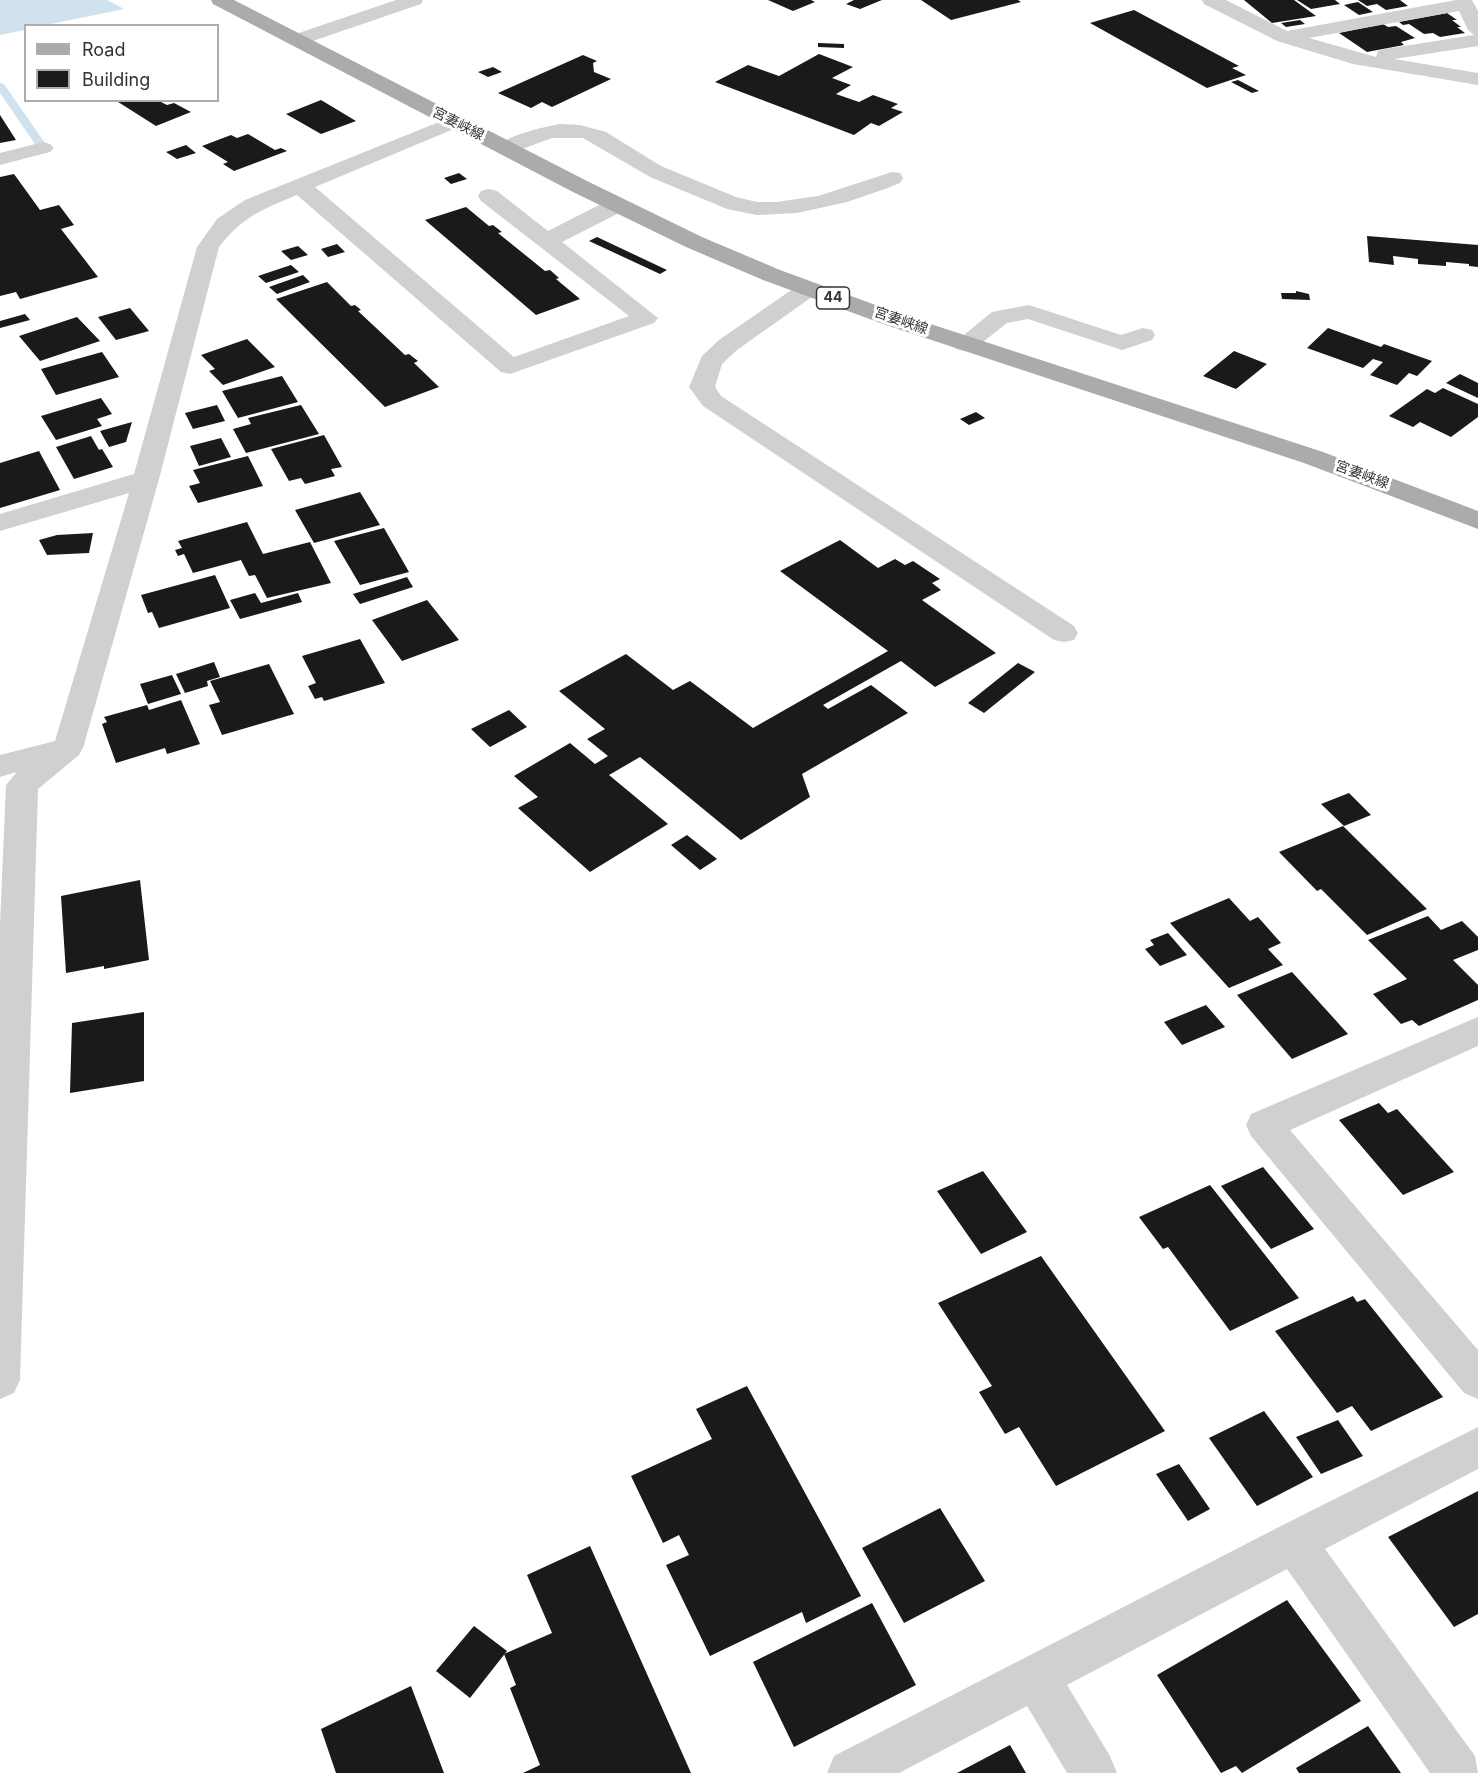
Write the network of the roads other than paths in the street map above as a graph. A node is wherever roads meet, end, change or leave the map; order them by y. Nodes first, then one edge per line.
1 (220, 0) edge
2 (414, 0) edge
3 (1211, 0) edge
4 (1478, 30) edge
5 (1284, 37) junction
6 (297, 40) junction
7 (1478, 40) edge
8 (1360, 60) junction
9 (1478, 79) edge
10 (453, 122) junction
11 (43, 148) dead end
12 (506, 149) junction
13 (0, 159) edge
14 (892, 178) dead end
15 (299, 185) junction
16 (489, 196) dead end
17 (615, 206) junction
18 (546, 240) junction
19 (808, 289) junction
20 (1143, 335) dead end
21 (965, 344) junction
22 (146, 479) junction
23 (1478, 521) edge
24 (0, 523) edge
25 (1064, 633) dead end
26 (68, 748) junction
27 (0, 766) edge
28 (1478, 1031) edge
29 (0, 1380) edge
30 (1478, 1380) edge
31 (1478, 1447) edge
32 (1294, 1542) junction
33 (1036, 1677) junction
34 (851, 1773) edge
35 (1094, 1773) edge
36 (1458, 1773) edge

1 - 6 main road, 宮妻峡線 / 44
2 - 6 street
3 - 5 street
4 - 5 street
5 - 8 street
6 - 10 main road, 宮妻峡線 / 44
7 - 8 street
8 - 9 street
10 - 12 main road, 宮妻峡線 / 44
10 - 15 street
11 - 13 street
12 - 14 street
12 - 17 main road, 宮妻峡線 / 44
15 - 18 street
15 - 22 street
16 - 18 street
17 - 18 street
17 - 19 main road, 宮妻峡線 / 44
19 - 21 main road, 宮妻峡線 / 44
19 - 25 street
20 - 21 street
21 - 23 main road, 宮妻峡線 / 44
22 - 24 street
22 - 26 street
26 - 27 street
26 - 29 street
28 - 30 street
31 - 32 street
32 - 33 street
32 - 36 street
33 - 34 street
33 - 35 street

